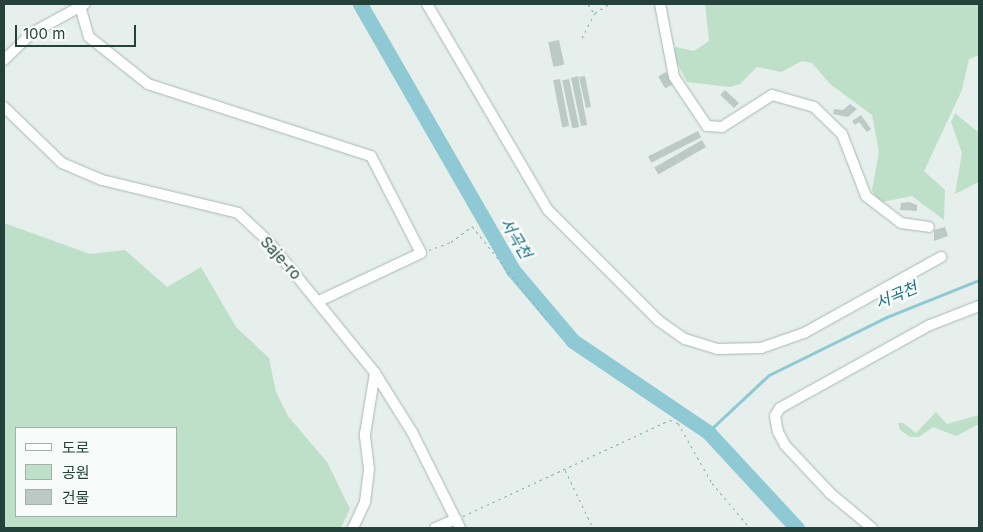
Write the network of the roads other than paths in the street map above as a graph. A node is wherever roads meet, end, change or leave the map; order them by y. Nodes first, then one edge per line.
1 (427, 4) edge
2 (660, 4) edge
3 (83, 5) edge
4 (4, 60) edge
5 (4, 107) edge
6 (929, 226) dead end
7 (941, 257) dead end
8 (319, 301) junction
9 (979, 306) edge
10 (375, 373) junction
11 (458, 524) edge
12 (353, 528) edge
13 (435, 528) edge
14 (872, 528) edge

1 - 7 street
2 - 6 street
3 - 4 street
3 - 8 street
5 - 8 street, Saje-ro
8 - 10 street, Saje-ro
9 - 14 street
10 - 11 street, Saje-ro
10 - 12 street
11 - 13 street

